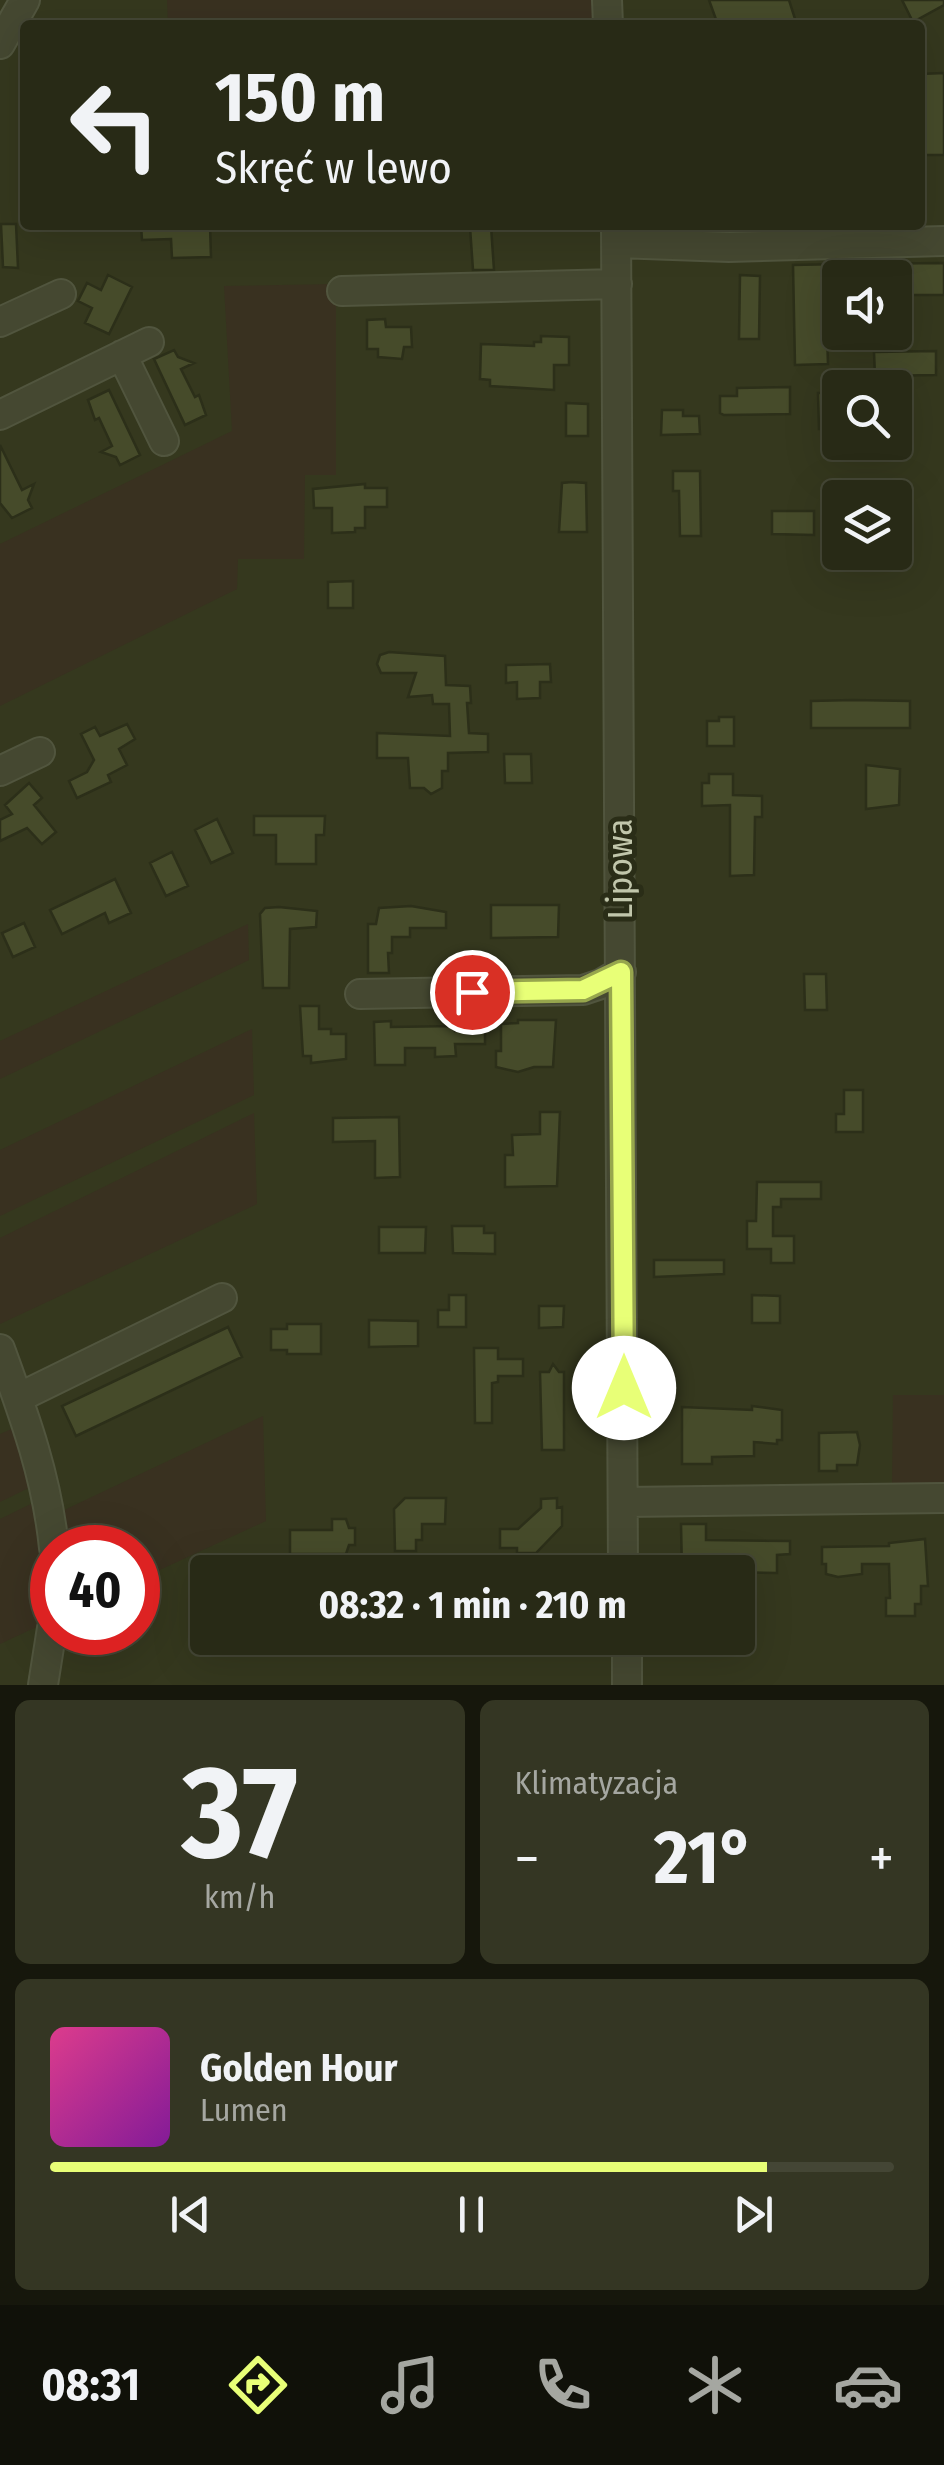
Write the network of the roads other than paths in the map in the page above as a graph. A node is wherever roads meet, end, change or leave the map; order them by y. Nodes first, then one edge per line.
1 (25, 0) edge
2 (0, 44) edge
3 (617, 234) edge
4 (944, 241) edge
5 (617, 284) junction
6 (342, 291) dead end
7 (61, 294) dead end
8 (0, 322) edge
9 (150, 342) dead end
10 (122, 355) junction
11 (0, 415) edge
12 (164, 441) dead end
13 (40, 752) dead end
14 (0, 771) edge
15 (621, 972) junction
16 (360, 994) dead end
17 (222, 1298) dead end
18 (0, 1349) edge
19 (18, 1398) junction
20 (944, 1498) edge
21 (625, 1502) junction
22 (51, 1525) edge
23 (624, 1555) edge
24 (47, 1655) edge
25 (627, 1655) edge
26 (42, 1685) edge
27 (628, 1685) edge

1 - 2 street
3 - 4 street
3 - 5 street, Lipowa
5 - 6 street
5 - 15 street, Lipowa
7 - 8 street
9 - 10 street
10 - 11 street
10 - 12 street
13 - 14 street
15 - 16 street
15 - 21 street, Lipowa
17 - 19 street
18 - 19 street
19 - 22 street
20 - 21 street
21 - 23 street, Lipowa
24 - 26 street
25 - 27 street

